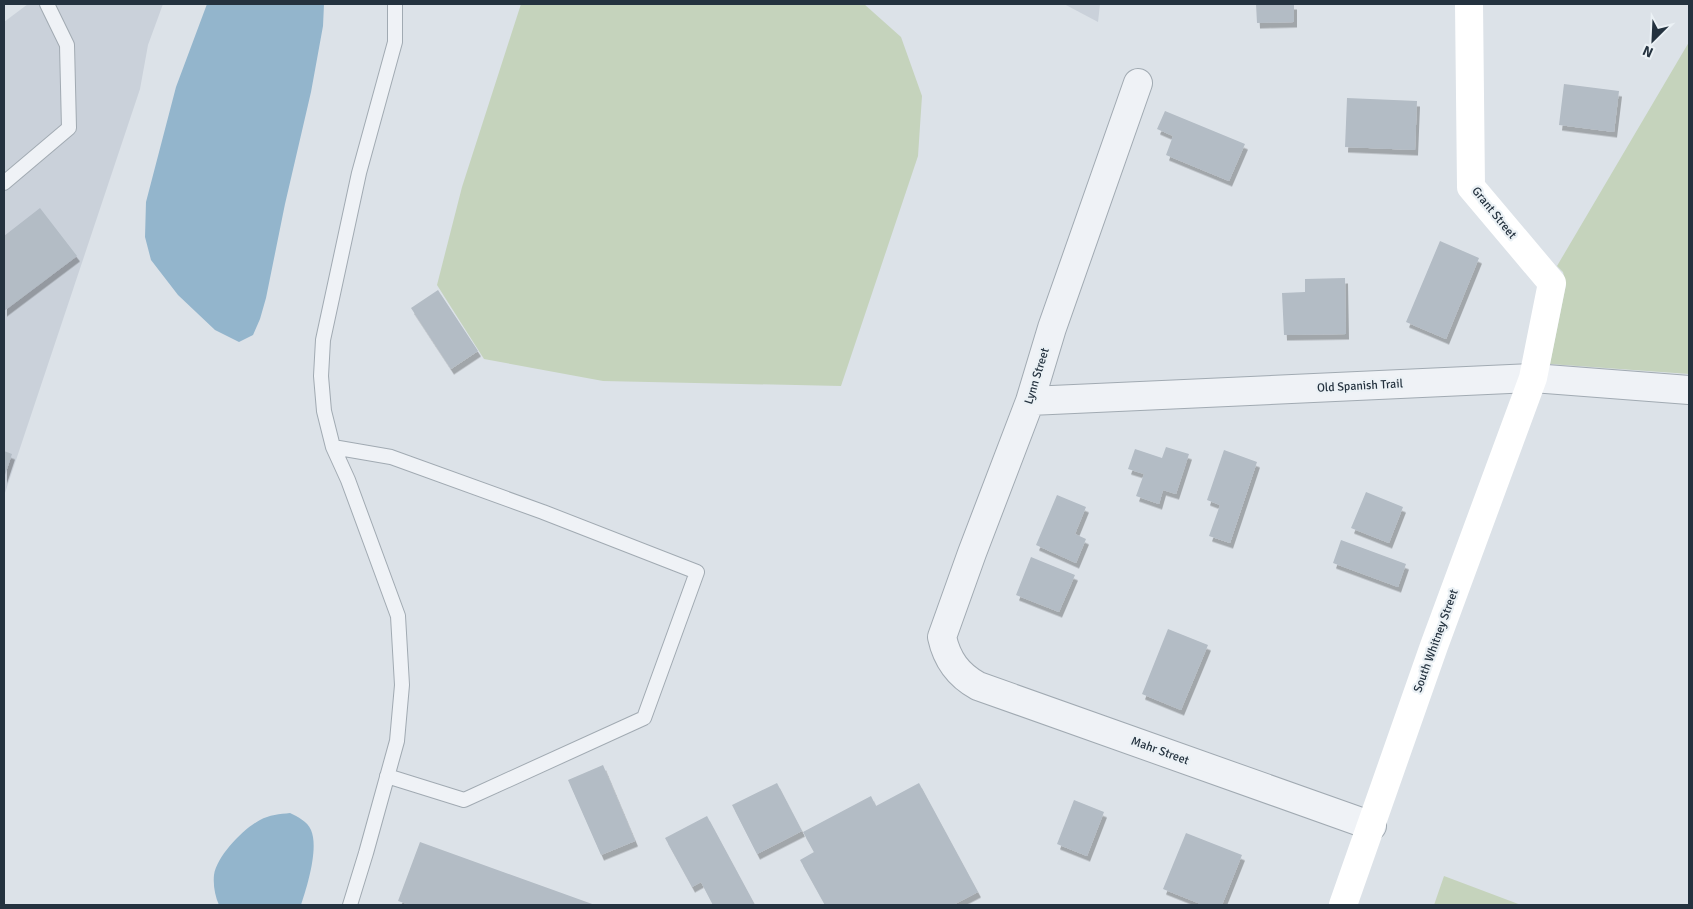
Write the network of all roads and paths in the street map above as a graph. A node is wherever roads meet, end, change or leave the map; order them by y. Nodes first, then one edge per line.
1 (47, 4) edge
2 (395, 4) edge
3 (1469, 4) edge
4 (1138, 83) dead end
5 (5, 178) edge
6 (1533, 378) junction
7 (1689, 390) edge
8 (1030, 401) junction
9 (333, 446) junction
10 (954, 667) joint
11 (387, 776) junction
12 (1372, 826) junction
13 (350, 905) edge
14 (1344, 905) edge

1 - 5 lane
2 - 9 lane
3 - 6 street, Grant Street
4 - 8 street, Lynn Street
6 - 7 street, Old Spanish Trail
6 - 8 street, Old Spanish Trail
6 - 12 street, South Whitney Street
8 - 10 street, Lynn Street
9 - 11 lane
9 - 11 lane
10 - 12 street, Mahr Street
11 - 13 lane
12 - 14 street, South Whitney Street

